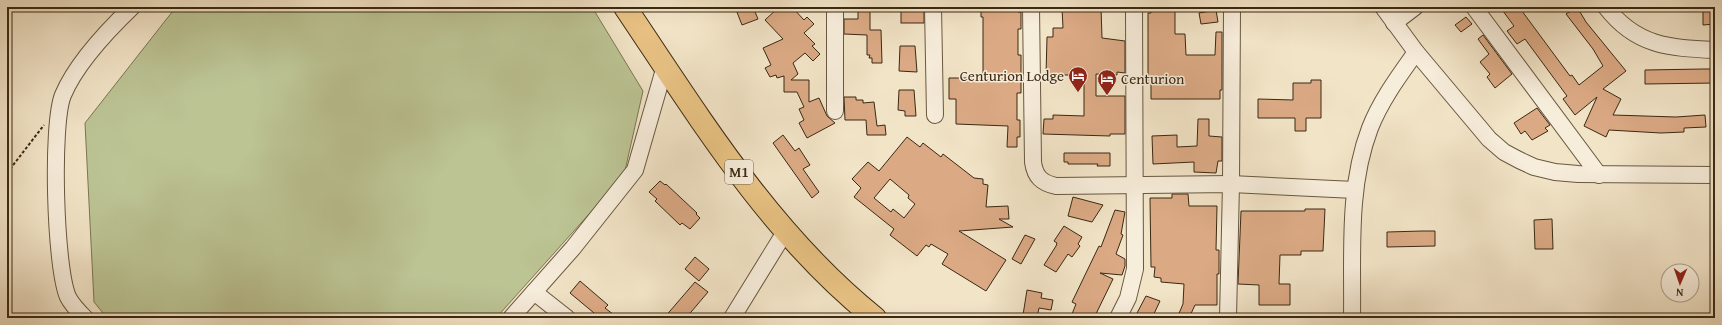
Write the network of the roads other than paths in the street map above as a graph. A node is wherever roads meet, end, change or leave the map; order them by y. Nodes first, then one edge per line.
1 (132, 7) edge
2 (625, 7) edge
3 (835, 7) edge
4 (933, 7) edge
5 (1031, 7) edge
6 (1134, 7) edge
7 (1232, 7) edge
8 (1383, 7) edge
9 (1415, 7) edge
10 (1474, 7) edge
11 (1606, 7) edge
12 (119, 13) edge
13 (1394, 23) junction
14 (1715, 50) edge
15 (1416, 52) junction
16 (665, 66) junction
17 (834, 111) dead end
18 (935, 115) dead end
19 (1715, 174) edge
20 (1599, 175) junction
21 (1231, 184) junction
22 (1135, 185) junction
23 (1355, 190) junction
24 (784, 232) junction
25 (534, 292) junction
26 (85, 318) edge
27 (511, 318) edge
28 (567, 318) edge
29 (732, 318) edge
30 (875, 318) edge
31 (1118, 318) edge
32 (1228, 318) edge
33 (1352, 318) edge

1 - 12 street
2 - 16 highway, M1
3 - 17 street
4 - 18 street
5 - 22 street
6 - 22 street
7 - 21 street
8 - 13 street
9 - 13 street
10 - 20 street
11 - 14 street
12 - 26 street
13 - 15 street
15 - 20 street
15 - 23 street
16 - 24 highway, M1
16 - 25 street
19 - 20 street
21 - 22 street
21 - 23 street
21 - 32 street
22 - 31 street
23 - 33 street
24 - 29 street
24 - 30 highway, M1
25 - 27 street
25 - 28 street

